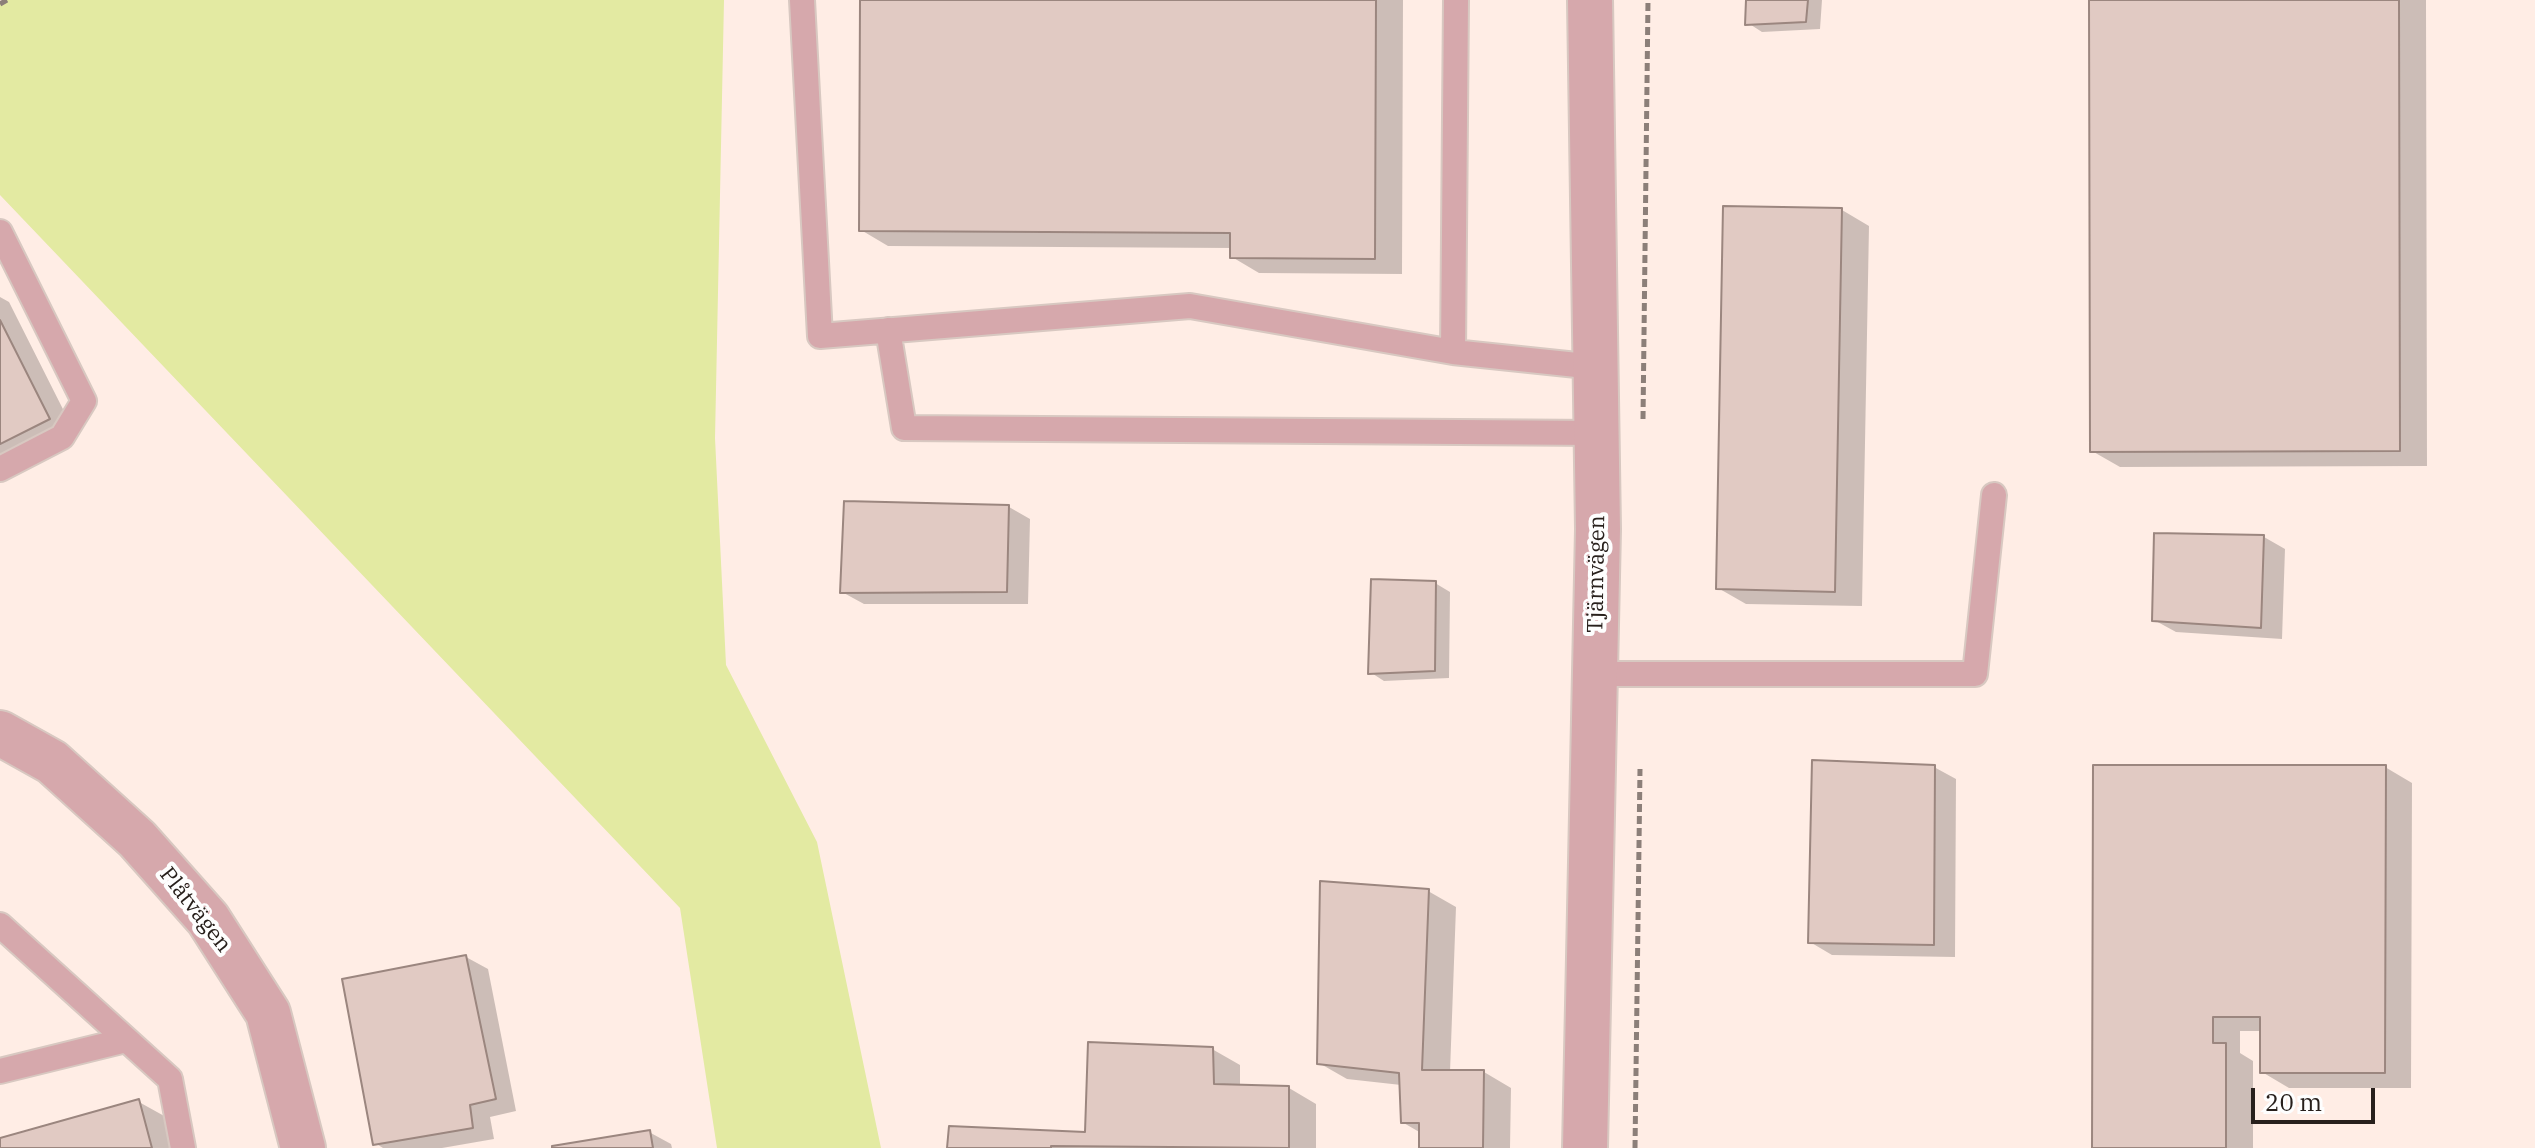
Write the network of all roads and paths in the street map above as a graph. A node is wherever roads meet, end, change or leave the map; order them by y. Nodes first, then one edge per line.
1 (7, 0) edge
2 (802, 0) edge
3 (1456, 0) edge
4 (1590, 0) edge
5 (0, 4) edge
6 (0, 232) edge
7 (888, 330) junction
8 (1453, 352) junction
9 (1596, 367) junction
10 (1597, 433) junction
11 (0, 469) edge
12 (1994, 495) dead end
13 (1595, 674) junction
14 (0, 733) edge
15 (0, 925) edge
16 (126, 1040) junction
17 (0, 1071) edge
18 (183, 1148) edge
19 (303, 1148) edge
20 (1585, 1148) edge

1 - 5 path
2 - 7 lane
3 - 8 lane
4 - 9 street, Tjärnvägen
6 - 11 lane
7 - 8 lane
7 - 10 lane
8 - 9 lane
9 - 10 street, Tjärnvägen
10 - 13 street, Tjärnvägen
12 - 13 lane
13 - 20 street, Tjärnvägen
14 - 19 street, Plåtvägen
15 - 16 lane
16 - 17 lane
16 - 18 lane

